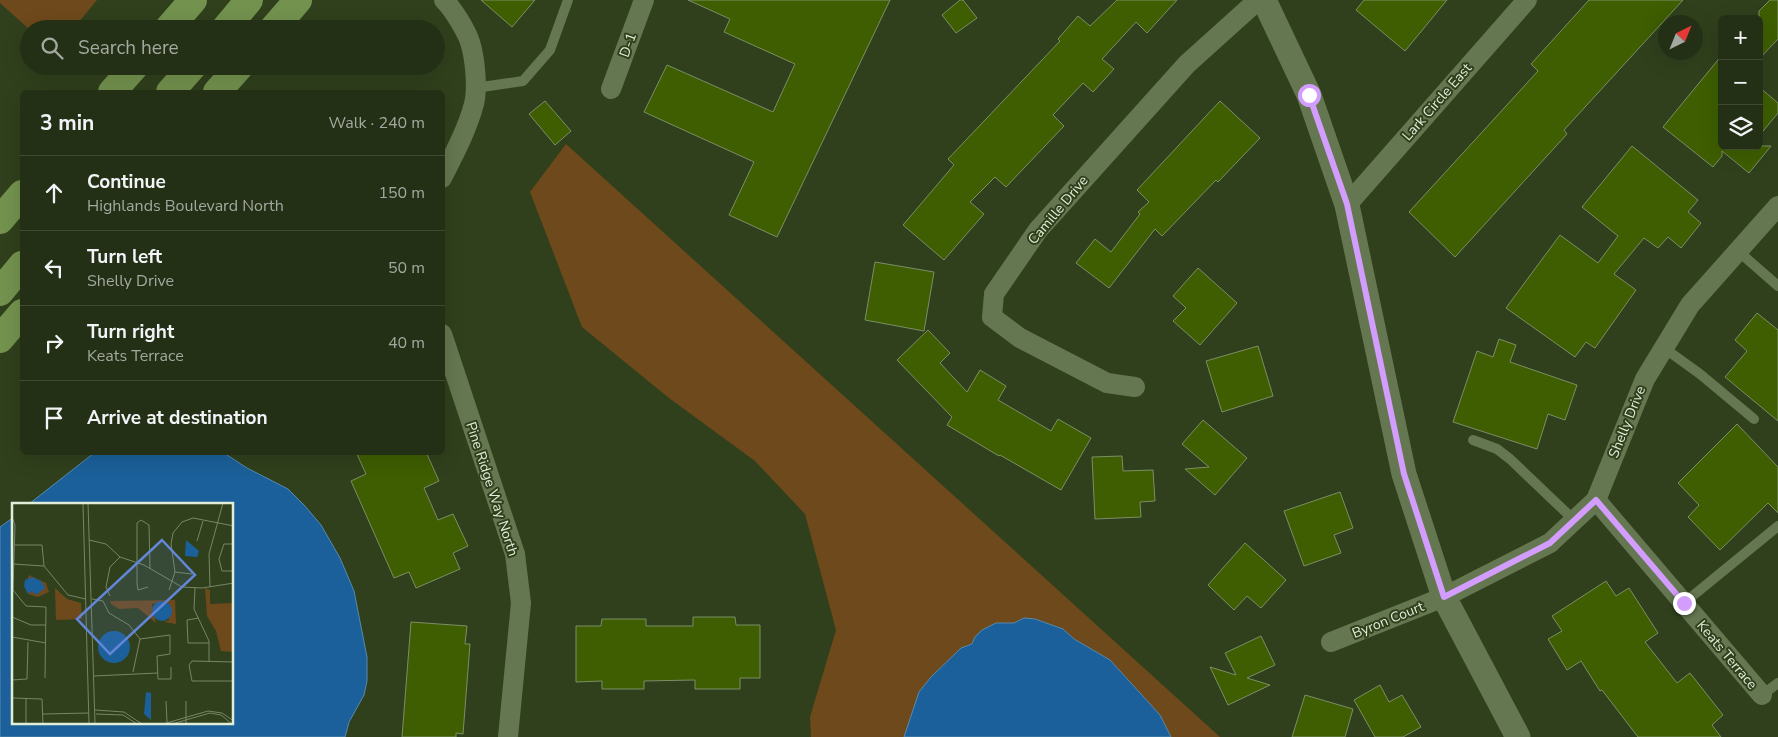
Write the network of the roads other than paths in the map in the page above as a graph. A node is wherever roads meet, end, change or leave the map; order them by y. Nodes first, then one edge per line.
1 (193, 0) edge
2 (249, 0) edge
3 (298, 0) edge
4 (444, 0) edge
5 (568, 0) edge
6 (644, 0) edge
7 (1258, 0) edge
8 (1264, 0) edge
9 (1527, 0) edge
10 (176, 20) edge
11 (232, 20) edge
12 (281, 20) edge
13 (127, 75) edge
14 (184, 75) edge
15 (232, 75) edge
16 (475, 88) junction
17 (114, 90) edge
18 (172, 90) edge
19 (219, 90) edge
20 (611, 90) dead end
21 (445, 172) edge
22 (20, 196) edge
23 (1347, 204) junction
24 (1778, 206) edge
25 (0, 220) edge
26 (1738, 251) junction
27 (20, 267) edge
28 (1778, 286) edge
29 (0, 292) edge
30 (20, 316) edge
31 (0, 339) edge
32 (445, 347) edge
33 (1664, 348) junction
34 (1135, 387) dead end
35 (1754, 419) dead end
36 (1472, 440) dead end
37 (1596, 500) junction
38 (1574, 520) junction
39 (1778, 526) edge
40 (1444, 597) junction
41 (1684, 603) junction
42 (1331, 642) dead end
43 (1770, 689) edge
44 (508, 737) edge
45 (1518, 737) edge

1 - 10 highway
2 - 11 highway
3 - 12 highway
4 - 16 street
5 - 16 lane
6 - 20 street, D-1
7 - 34 street, Camille Drive
8 - 23 street
9 - 23 street, Lark Circle East
13 - 17 highway
14 - 18 highway
15 - 19 highway
16 - 21 street
22 - 25 highway
23 - 40 street
24 - 26 street, Shelly Drive
26 - 28 lane
26 - 33 street, Shelly Drive
27 - 29 highway
30 - 31 highway
32 - 44 street, Pine Ridge Way North
33 - 35 lane
33 - 37 street, Shelly Drive
36 - 38 lane
37 - 38 street, Shelly Drive
37 - 41 street, Keats Terrace
38 - 40 street, Shelly Drive
39 - 41 lane
40 - 42 street, Byron Court
40 - 45 street
41 - 43 street, Keats Terrace

